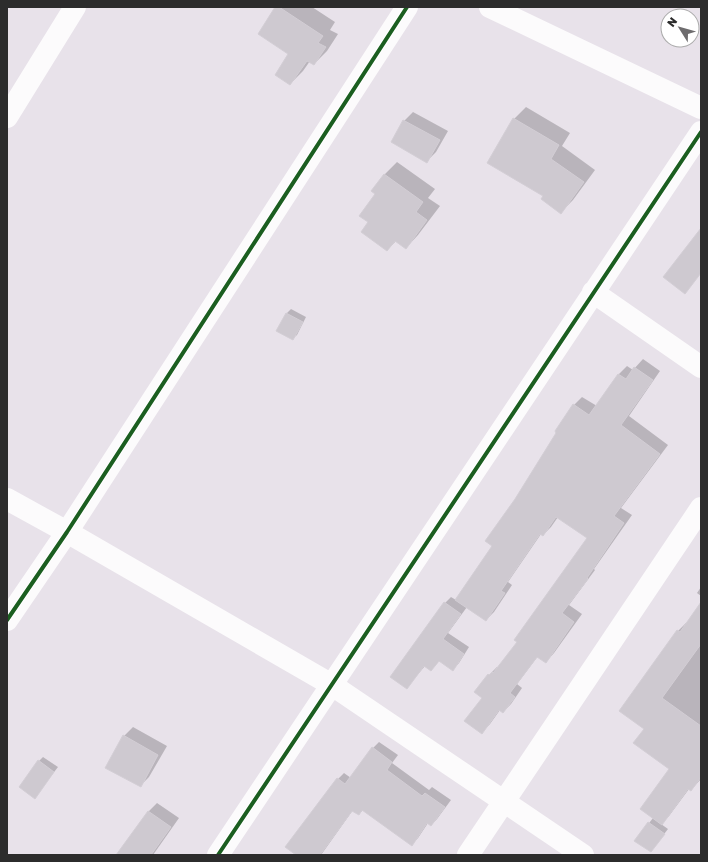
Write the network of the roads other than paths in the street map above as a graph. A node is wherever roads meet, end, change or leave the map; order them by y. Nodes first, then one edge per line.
1 (75, 7) edge
2 (406, 7) edge
3 (490, 7) edge
4 (701, 108) edge
5 (7, 118) edge
6 (701, 132) edge
7 (593, 292) junction
8 (701, 367) edge
9 (7, 499) edge
10 (701, 508) edge
11 (67, 532) junction
12 (7, 620) edge
13 (332, 685) junction
14 (503, 801) junction
15 (218, 855) edge
16 (468, 855) edge
17 (582, 855) edge

1 - 5 street
2 - 11 street
3 - 4 street
6 - 7 street
7 - 8 street
7 - 13 street
9 - 11 street
10 - 14 street
11 - 12 street
11 - 13 street
13 - 14 street
13 - 15 street
14 - 16 street
14 - 17 street

